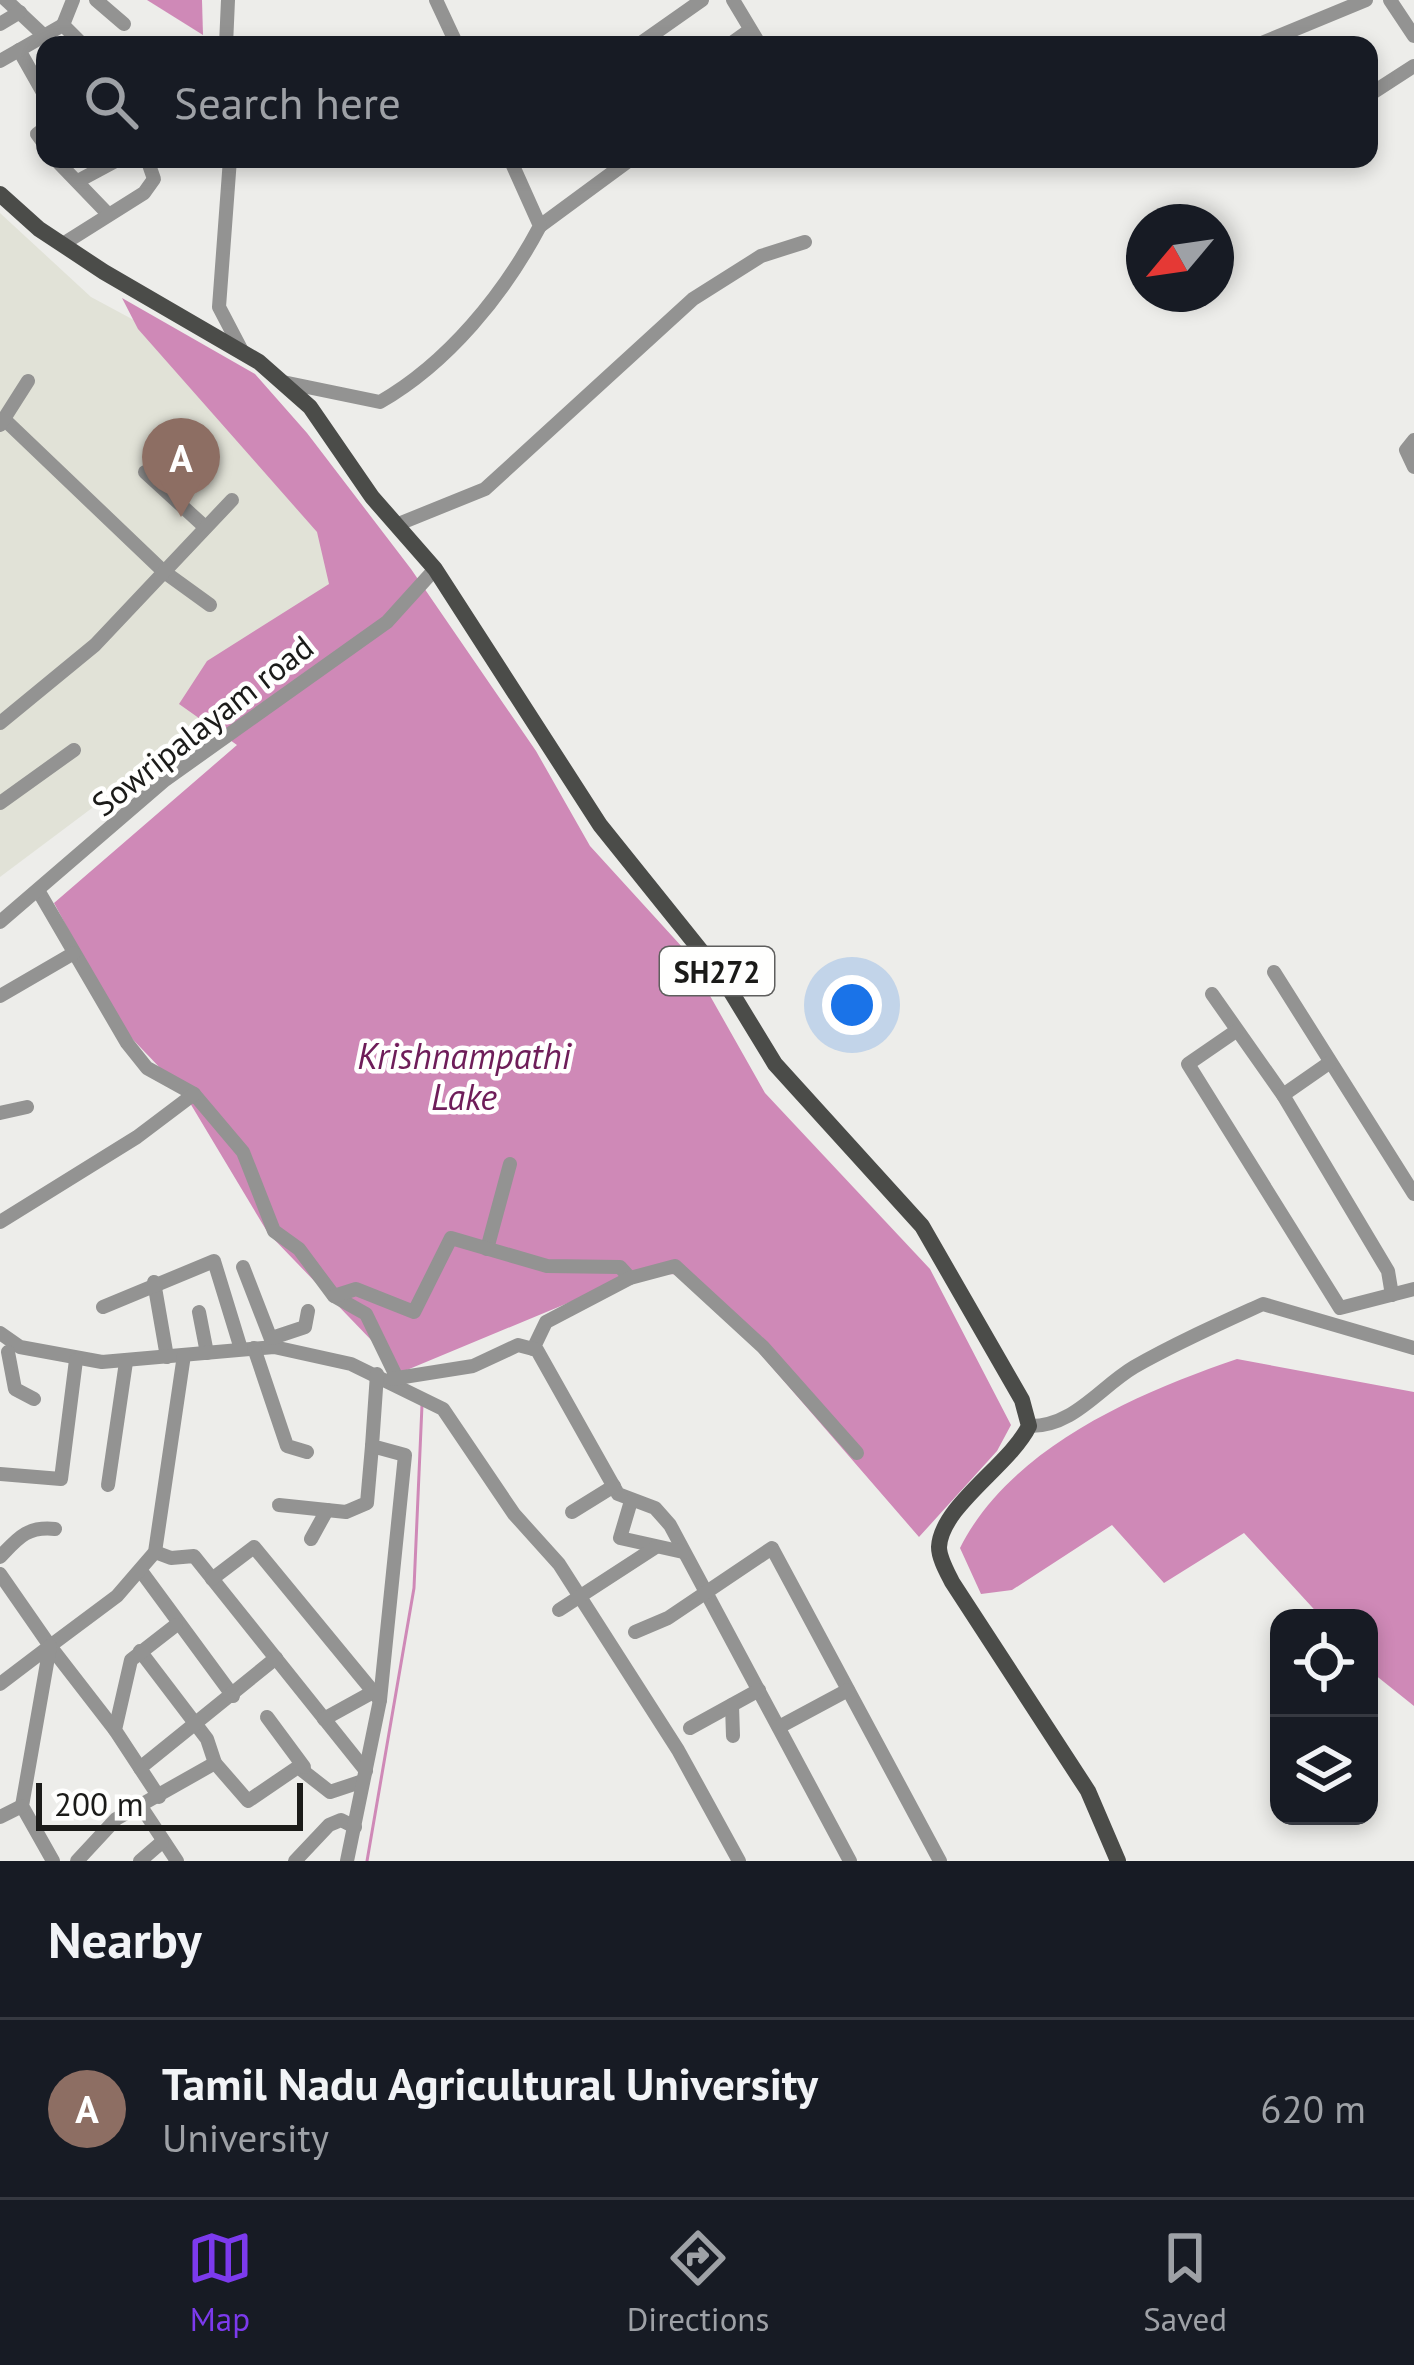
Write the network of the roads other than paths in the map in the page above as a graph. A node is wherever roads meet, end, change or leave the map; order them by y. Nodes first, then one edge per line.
1 (6, 0) edge
2 (74, 0) edge
3 (96, 0) edge
4 (228, 0) edge
5 (436, 0) edge
6 (702, 0) edge
7 (733, 0) edge
8 (1366, 0) edge
9 (1390, 0) edge
10 (20, 12) junction
11 (0, 24) edge
12 (124, 24) dead end
13 (62, 25) junction
14 (749, 30) junction
15 (46, 36) edge
16 (53, 36) edge
17 (74, 36) edge
18 (226, 36) edge
19 (453, 36) edge
20 (651, 36) edge
21 (741, 36) edge
22 (753, 36) edge
23 (1279, 36) edge
24 (1414, 36) edge
25 (36, 45) edge
26 (19, 50) junction
27 (0, 62) edge
28 (1414, 66) edge
29 (36, 79) edge
30 (1378, 89) edge
31 (64, 168) edge
32 (103, 168) edge
33 (150, 168) edge
34 (229, 168) edge
35 (514, 168) edge
36 (619, 168) edge
37 (78, 182) junction
38 (0, 194) edge
39 (108, 214) junction
40 (540, 226) junction
41 (805, 242) dead end
42 (62, 244) junction
43 (242, 351) junction
44 (28, 381) dead end
45 (283, 382) junction
46 (3, 423) edge
47 (1414, 440) edge
48 (1414, 467) edge
49 (145, 472) dead end
50 (232, 500) dead end
51 (396, 525) junction
52 (205, 527) junction
53 (435, 569) junction
54 (163, 571) junction
55 (210, 605) dead end
56 (0, 723) edge
57 (74, 750) dead end
58 (0, 803) edge
59 (39, 892) junction
60 (0, 922) edge
61 (74, 953) junction
62 (1274, 972) dead end
63 (1212, 994) dead end
64 (0, 996) edge
65 (1237, 1031) junction
66 (1329, 1063) junction
67 (194, 1094) junction
68 (1283, 1095) junction
69 (27, 1107) dead end
70 (0, 1113) edge
71 (510, 1164) dead end
72 (1414, 1194) edge
73 (0, 1222) edge
74 (487, 1249) junction
75 (243, 1267) dead end
76 (630, 1278) junction
77 (154, 1282) junction
78 (1414, 1289) edge
79 (1392, 1295) junction
80 (334, 1296) junction
81 (103, 1307) dead end
82 (1340, 1308) junction
83 (308, 1311) dead end
84 (199, 1312) dead end
85 (1345, 1325) junction
86 (0, 1333) edge
87 (273, 1342) junction
88 (533, 1348) junction
89 (1414, 1348) edge
90 (248, 1349) junction
91 (9, 1351) edge
92 (207, 1353) junction
93 (176, 1356) junction
94 (76, 1360) junction
95 (126, 1362) junction
96 (395, 1379) junction
97 (34, 1399) dead end
98 (1029, 1426) junction
99 (372, 1445) junction
100 (308, 1452) dead end
101 (857, 1453) dead end
102 (0, 1474) edge
103 (108, 1485) dead end
104 (614, 1486) junction
105 (631, 1502) junction
106 (279, 1505) dead end
107 (327, 1510) junction
108 (572, 1511) dead end
109 (55, 1528) dead end
110 (311, 1539) dead end
111 (656, 1546) junction
112 (155, 1552) junction
113 (683, 1552) junction
114 (0, 1557) edge
115 (140, 1571) junction
116 (0, 1574) edge
117 (212, 1579) junction
118 (703, 1591) junction
119 (580, 1598) junction
120 (559, 1610) dead end
121 (176, 1624) junction
122 (635, 1632) dead end
123 (50, 1646) junction
124 (140, 1652) junction
125 (276, 1658) junction
126 (0, 1684) edge
127 (759, 1690) junction
128 (848, 1690) junction
129 (233, 1696) junction
130 (376, 1696) junction
131 (732, 1705) junction
132 (267, 1717) dead end
133 (324, 1718) junction
134 (196, 1725) junction
135 (779, 1727) junction
136 (690, 1728) dead end
137 (115, 1730) junction
138 (733, 1736) dead end
139 (215, 1763) junction
140 (304, 1767) junction
141 (140, 1768) junction
142 (365, 1776) junction
143 (159, 1797) junction
144 (140, 1805) junction
145 (22, 1806) junction
146 (0, 1816) edge
147 (355, 1827) junction
148 (324, 1830) junction
149 (162, 1842) junction
150 (349, 1854) edge
151 (146, 1860) edge
152 (53, 1861) edge
153 (77, 1861) edge
154 (178, 1861) edge
155 (295, 1861) edge
156 (739, 1861) edge
157 (850, 1861) edge
158 (940, 1861) edge
159 (1118, 1861) edge

1 - 10 street
2 - 13 street
3 - 12 street
4 - 18 street
5 - 19 street
6 - 20 street
7 - 14 street
8 - 23 street
9 - 24 street
10 - 11 street
10 - 15 street
13 - 16 street
13 - 17 street
14 - 21 street
14 - 22 street
25 - 26 street
26 - 27 street
26 - 29 street
28 - 30 street
31 - 37 street
32 - 37 street
33 - 39 street
34 - 43 street
35 - 40 street
36 - 40 street
37 - 39 street
38 - 42 main road, SH272
39 - 42 street
40 - 45 street
41 - 51 street
42 - 43 main road, SH272
43 - 45 main road, SH272
44 - 46 street
45 - 51 main road, SH272
46 - 54 street
47 - 48 street
49 - 52 street
50 - 52 street
51 - 53 main road, SH272
52 - 54 street
53 - 59 street, Sowripalayam road
53 - 98 main road, SH272
54 - 55 street
54 - 56 street
57 - 58 street
59 - 60 street, Sowripalayam road
59 - 61 street
61 - 64 street
61 - 67 street
62 - 66 street
63 - 65 street
65 - 68 street
65 - 82 street
66 - 68 street
66 - 72 street
67 - 73 street
67 - 80 street
68 - 79 street
69 - 70 street
71 - 74 street
74 - 76 street
74 - 80 street
75 - 87 street
76 - 88 street
76 - 101 street
77 - 81 street
77 - 90 street
77 - 93 street
78 - 79 street
79 - 82 street
80 - 96 street
82 - 85 street
83 - 87 street
84 - 92 street
85 - 89 street
85 - 98 street
86 - 91 street
87 - 90 street
87 - 96 street
88 - 96 street
88 - 104 street
90 - 92 street
90 - 100 street
91 - 94 street
91 - 97 street
92 - 93 street
93 - 95 street
93 - 112 street
94 - 95 street
94 - 102 street
95 - 103 street
96 - 99 street
96 - 119 street
98 - 159 main road
99 - 107 street
99 - 130 street
104 - 105 street
104 - 108 street
105 - 111 street
105 - 113 street
106 - 107 street
107 - 110 street
109 - 114 street
111 - 113 street
111 - 119 street
112 - 115 street
112 - 117 street
113 - 118 street
115 - 121 street
115 - 123 street
116 - 123 street
117 - 125 street
117 - 130 street
118 - 122 street
118 - 127 street
118 - 128 street
119 - 120 street
119 - 156 street
121 - 124 street
121 - 129 street
123 - 126 street
123 - 137 street
123 - 145 street
124 - 134 street
124 - 137 street
125 - 129 street
125 - 133 street
127 - 131 street
127 - 135 street
128 - 135 street
128 - 158 street
129 - 134 street
130 - 133 street
130 - 142 street
131 - 136 street
131 - 138 street
132 - 140 street
133 - 142 street
134 - 139 street
134 - 141 street
135 - 157 street
137 - 141 street
139 - 140 street
139 - 143 street
140 - 142 street
141 - 143 street
142 - 147 street
143 - 144 street
144 - 149 street
144 - 153 street
145 - 146 street
145 - 152 street
147 - 148 street
147 - 150 street
148 - 150 street
148 - 155 street
149 - 151 street
149 - 154 street

